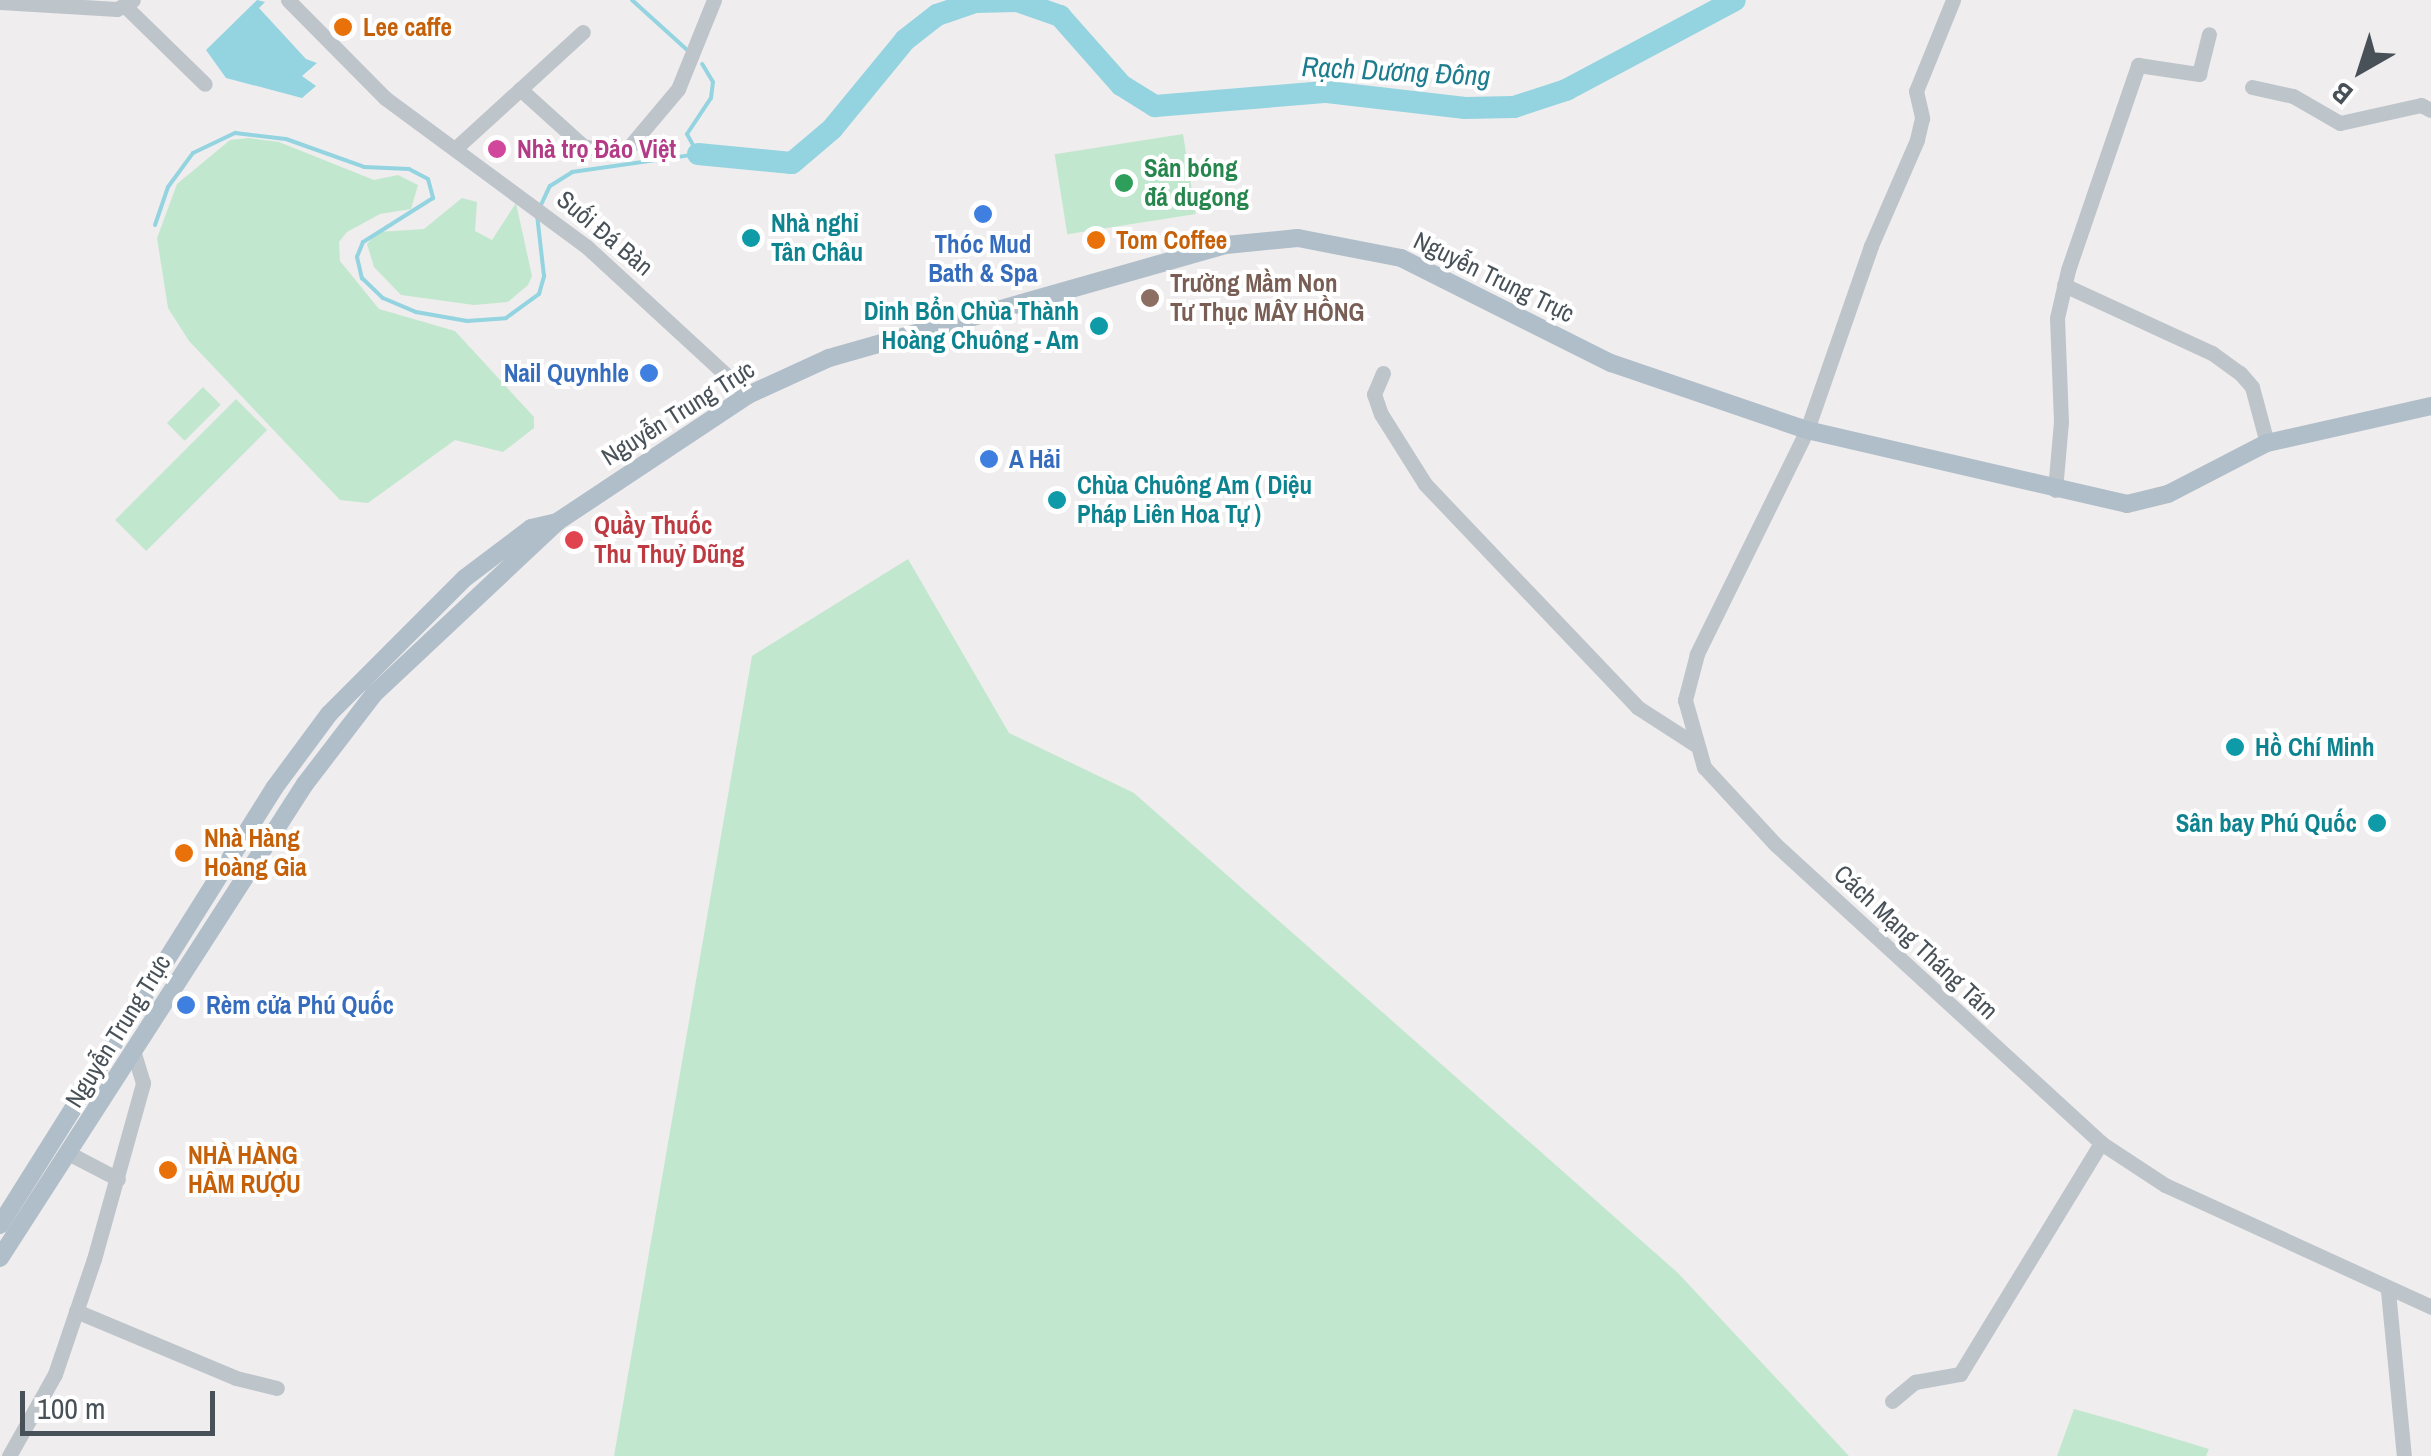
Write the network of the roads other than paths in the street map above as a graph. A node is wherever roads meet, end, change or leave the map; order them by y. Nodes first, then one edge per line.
1 (288, 0) edge
2 (714, 0) edge
3 (1952, 0) edge
4 (0, 2) edge
5 (129, 3) edge
6 (583, 32) dead end
7 (2209, 34) dead end
8 (205, 84) dead end
9 (2252, 87) dead end
10 (520, 89) junction
11 (2431, 110) edge
12 (458, 146) junction
13 (2064, 285) junction
14 (1382, 373) dead end
15 (748, 395) junction
16 (2431, 406) edge
17 (1807, 430) junction
18 (2267, 443) junction
19 (2054, 490) junction
20 (557, 522) junction
21 (1696, 745) junction
22 (134, 1052) junction
23 (2101, 1144) junction
24 (50, 1147) junction
25 (70, 1154) junction
26 (118, 1178) junction
27 (0, 1225) edge
28 (0, 1258) edge
29 (2388, 1291) junction
30 (2431, 1307) edge
31 (76, 1311) junction
32 (277, 1388) dead end
33 (1892, 1402) dead end
34 (9, 1456) edge
35 (2404, 1456) edge

1 - 12 street, Suối Đá Bàn
2 - 10 street
3 - 17 street, Cách Mạng Tháng Tám
4 - 5 street
5 - 8 street
6 - 10 street
7 - 13 street
9 - 11 street
10 - 12 street
12 - 15 street, Suối Đá Bàn
13 - 18 street
13 - 19 street
14 - 21 street
15 - 17 main road, Nguyễn Trung Trực
15 - 20 main road, Nguyễn Trung Trực
16 - 18 main road, Nguyễn Trung Trực
17 - 19 main road, Nguyễn Trung Trực
17 - 21 street, Cách Mạng Tháng Tám
18 - 19 main road, Nguyễn Trung Trực
20 - 22 main road, Nguyễn Trung Trực
20 - 24 main road, Nguyễn Trung Trực
21 - 23 street, Cách Mạng Tháng Tám
22 - 25 main road, Nguyễn Trung Trực
22 - 26 street
23 - 29 street, Cách Mạng Tháng Tám
23 - 33 street
24 - 25 main road
24 - 27 main road, Nguyễn Trung Trực
25 - 26 street
25 - 28 main road, Nguyễn Trung Trực
26 - 31 street
29 - 30 street, Cách Mạng Tháng Tám
29 - 35 street
31 - 32 street
31 - 34 street

